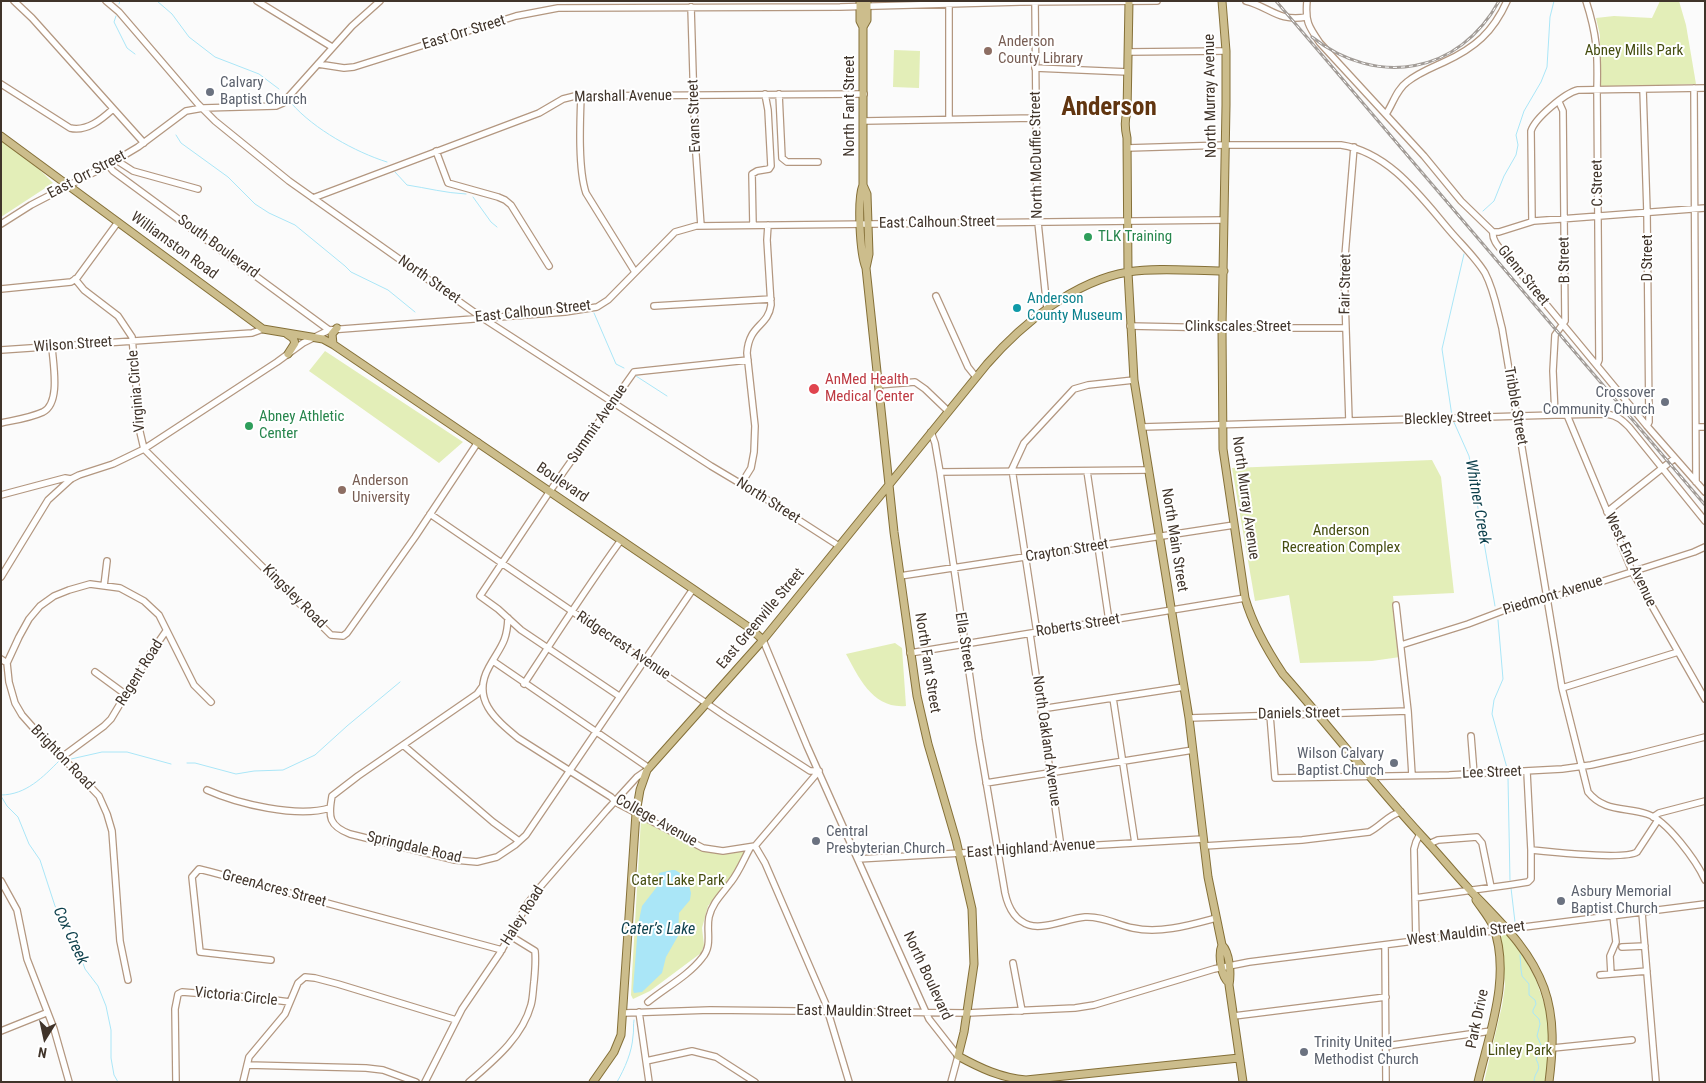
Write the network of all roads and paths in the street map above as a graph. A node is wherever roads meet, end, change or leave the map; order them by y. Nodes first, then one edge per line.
1 (14, 1) edge
2 (106, 1) edge
3 (257, 1) edge
4 (380, 1) edge
5 (559, 1) edge
6 (1129, 1) edge
7 (1157, 1) edge
8 (1222, 1) edge
9 (1246, 1) edge
10 (1307, 1) edge
11 (1507, 1) edge
12 (1586, 1) edge
13 (1035, 2) edge
14 (949, 3) edge
15 (1258, 3) edge
16 (863, 4) edge
17 (567, 6) edge
18 (691, 7) junction
19 (1306, 17) junction
20 (332, 47) junction
21 (1226, 50) junction
22 (1128, 52) junction
23 (318, 64) junction
24 (1035, 68) junction
25 (1128, 72) junction
26 (1, 84) edge
27 (1694, 88) junction
28 (1705, 88) edge
29 (1643, 89) junction
30 (1597, 90) junction
31 (765, 94) junction
32 (779, 94) junction
33 (864, 94) junction
34 (581, 96) junction
35 (694, 96) junction
36 (1559, 102) junction
37 (203, 108) junction
38 (114, 109) junction
39 (1386, 114) junction
40 (1035, 118) junction
41 (949, 119) junction
42 (864, 121) junction
43 (1, 136) edge
44 (144, 143) junction
45 (1226, 145) junction
46 (1354, 147) junction
47 (1127, 148) junction
48 (436, 151) junction
49 (116, 160) junction
50 (818, 162) dead end
51 (108, 165) junction
52 (68, 185) junction
53 (198, 189) dead end
54 (312, 198) junction
55 (1694, 208) junction
56 (1705, 208) edge
57 (1647, 212) junction
58 (1598, 216) junction
59 (1564, 218) junction
60 (1128, 220) junction
61 (1224, 220) junction
62 (1038, 221) junction
63 (1532, 221) junction
64 (118, 222) junction
65 (1, 224) edge
66 (864, 224) junction
67 (753, 225) junction
68 (768, 225) junction
69 (700, 226) junction
70 (1493, 232) junction
71 (549, 266) dead end
72 (1224, 271) junction
73 (635, 272) junction
74 (1128, 272) junction
75 (76, 279) junction
76 (1, 289) edge
77 (936, 296) dead end
78 (771, 299) junction
79 (654, 306) dead end
80 (1047, 309) junction
81 (481, 317) junction
82 (1563, 325) junction
83 (1130, 326) junction
84 (264, 328) junction
85 (337, 328) junction
86 (1222, 328) junction
87 (1345, 328) junction
88 (329, 330) junction
89 (284, 333) junction
90 (314, 337) junction
91 (132, 341) junction
92 (333, 344) junction
93 (52, 347) junction
94 (1, 350) edge
95 (343, 351) joint
96 (288, 354) junction
97 (748, 360) junction
98 (1597, 365) junction
99 (976, 377) junction
100 (1134, 380) junction
101 (878, 385) junction
102 (613, 402) junction
103 (948, 411) junction
104 (1555, 415) junction
105 (1567, 415) junction
106 (1518, 417) junction
107 (1349, 421) junction
108 (1, 423) edge
109 (1222, 425) junction
110 (1142, 426) junction
111 (1647, 426) junction
112 (1696, 427) junction
113 (1705, 427) edge
114 (931, 432) junction
115 (478, 442) junction
116 (144, 449) junction
117 (1675, 458) junction
118 (1663, 469) junction
119 (1149, 470) junction
120 (1087, 471) junction
121 (940, 472) junction
122 (1012, 472) junction
123 (71, 479) junction
124 (1696, 482) junction
125 (742, 484) junction
126 (889, 486) junction
127 (550, 491) junction
128 (1705, 492) edge
129 (1, 495) edge
130 (1608, 512) junction
131 (430, 514) junction
132 (1705, 521) edge
133 (1234, 525) junction
134 (1160, 537) junction
135 (621, 540) junction
136 (839, 546) junction
137 (1097, 546) junction
138 (1705, 547) edge
139 (1026, 557) junction
140 (107, 561) dead end
141 (501, 563) junction
142 (953, 568) junction
143 (1632, 572) junction
144 (900, 576) junction
145 (1, 577) edge
146 (104, 586) junction
147 (693, 589) junction
148 (1245, 598) junction
149 (1547, 599) junction
150 (1396, 605) dead end
151 (571, 610) junction
152 (1172, 611) junction
153 (508, 618) junction
154 (1110, 621) junction
155 (166, 631) junction
156 (1037, 633) junction
157 (1030, 634) junction
158 (763, 640) junction
159 (1401, 644) junction
160 (965, 645) junction
161 (547, 649) junction
162 (1678, 652) junction
163 (910, 654) junction
164 (1, 659) edge
165 (493, 661) junction
166 (644, 661) junction
167 (7, 662) junction
168 (95, 672) dead end
169 (524, 684) junction
170 (482, 687) junction
171 (1184, 687) junction
172 (1562, 688) junction
173 (125, 694) junction
174 (619, 696) junction
175 (1113, 698) junction
176 (1705, 699) edge
177 (211, 702) dead end
178 (707, 703) junction
179 (1041, 709) junction
180 (1408, 711) junction
181 (1318, 714) junction
182 (1270, 715) junction
183 (1189, 718) junction
184 (595, 731) junction
185 (1470, 736) dead end
186 (1705, 737) edge
187 (402, 745) junction
188 (1193, 750) junction
189 (62, 756) junction
190 (1124, 761) junction
191 (1581, 766) junction
192 (648, 769) junction
193 (569, 771) junction
194 (818, 771) junction
195 (1527, 772) junction
196 (1050, 773) junction
197 (1474, 774) junction
198 (1412, 775) junction
199 (1370, 776) junction
200 (986, 783) junction
201 (207, 790) dead end
202 (615, 801) junction
203 (1705, 801) edge
204 (330, 808) junction
205 (1401, 812) junction
206 (636, 813) junction
207 (1655, 818) junction
208 (1420, 834) junction
209 (519, 841) junction
210 (1204, 842) junction
211 (1135, 843) junction
212 (1429, 844) junction
213 (752, 847) junction
214 (1061, 847) junction
215 (1532, 850) junction
216 (998, 851) junction
217 (960, 854) junction
218 (858, 859) junction
219 (1705, 862) edge
220 (1698, 865) junction
221 (1705, 880) edge
222 (1, 881) edge
223 (1491, 887) junction
224 (1470, 890) junction
225 (1415, 898) junction
226 (1705, 904) edge
227 (1642, 913) junction
228 (1613, 916) junction
229 (1216, 918) junction
230 (1508, 929) junction
231 (1494, 931) junction
232 (509, 935) junction
233 (1416, 940) junction
234 (1385, 944) junction
235 (1645, 946) junction
236 (1622, 948) dead end
237 (502, 950) junction
238 (271, 960) dead end
239 (1013, 964) dead end
240 (1225, 967) junction
241 (1647, 971) junction
242 (1611, 974) junction
243 (1600, 975) dead end
244 (128, 980) dead end
245 (1386, 997) junction
246 (290, 1002) junction
247 (648, 1002) dead end
248 (1022, 1011) junction
249 (639, 1012) junction
250 (828, 1012) junction
251 (46, 1013) junction
252 (624, 1013) junction
253 (927, 1013) junction
254 (967, 1013) junction
255 (1234, 1016) junction
256 (456, 1020) junction
257 (1, 1031) edge
258 (1490, 1031) junction
259 (1632, 1040) dead end
260 (1386, 1046) junction
261 (1552, 1048) junction
262 (958, 1056) junction
263 (1240, 1058) junction
264 (646, 1061) junction
265 (247, 1065) junction
266 (595, 1081) edge
267 (1026, 1081) edge
268 (69, 1082) edge
269 (176, 1082) edge
270 (244, 1082) edge
271 (416, 1082) edge
272 (424, 1082) edge
273 (468, 1082) edge
274 (649, 1082) edge
275 (756, 1082) edge
276 (849, 1082) edge
277 (951, 1082) edge
278 (1242, 1082) edge
279 (1386, 1082) edge
280 (1478, 1082) edge
281 (1549, 1082) edge
282 (1656, 1082) edge

1 - 38 street
2 - 37 street, North Street
3 - 20 street
4 - 20 street
5 - 17 street
6 - 7 street, East Orr Street
6 - 13 street, East Orr Street
6 - 22 main road, North Main Street
8 - 21 main road, North Murray Avenue
9 - 15 street
10 - 19 street
11 - 39 street
12 - 30 street, C Street
13 - 14 street, East Orr Street
13 - 24 street, North McDuffie Street
14 - 16 street, East Orr Street
14 - 41 street
15 - 19 street
16 - 18 street, East Orr Street
16 - 33 main road, North Fant Street
17 - 18 street, East Orr Street
17 - 23 street, East Orr Street
18 - 35 street, Evans Street
19 - 39 street, Glenn Street
20 - 23 street
21 - 22 street
21 - 45 main road, North Murray Avenue
22 - 25 main road, North Main Street
23 - 37 street, East Orr Street
24 - 25 street
24 - 40 street, North McDuffie Street
25 - 47 main road, North Main Street
26 - 38 street
27 - 28 street
27 - 29 street
27 - 55 street
29 - 30 street
29 - 57 street, D Street
30 - 36 street
30 - 58 street, C Street
31 - 32 street, Marshall Avenue
31 - 35 street, Marshall Avenue
31 - 67 street
32 - 33 street, Marshall Avenue
32 - 50 street
33 - 42 main road, North Fant Street
34 - 35 street, Marshall Avenue
34 - 48 street, Marshall Avenue
34 - 73 street
35 - 69 street, Evans Street
36 - 59 street, B Street
36 - 63 street
37 - 44 street, East Orr Street
37 - 54 street, North Street
38 - 44 street
39 - 70 street, Glenn Street
40 - 41 street
40 - 62 street, North McDuffie Street
41 - 42 street
42 - 66 main road, North Fant Street
43 - 52 main road, Williamston Road
44 - 49 street, East Orr Street
45 - 46 street, Tribble Street
45 - 47 street, Tribble Street
45 - 61 main road, North Murray Avenue
46 - 87 street, Fair Street
46 - 106 street, Tribble Street
47 - 60 main road, North Main Street
48 - 54 street, Marshall Avenue
48 - 71 street
49 - 51 street, East Orr Street
49 - 53 street
51 - 52 street, East Orr Street
51 - 88 street, South Boulevard
52 - 64 main road, Williamston Road
52 - 65 street, East Orr Street
54 - 81 street, North Street
55 - 56 street
55 - 57 street
55 - 112 street
57 - 58 street
57 - 111 street, D Street
58 - 59 street
58 - 98 street, C Street
59 - 63 street
59 - 82 street, B Street
60 - 61 street, East Calhoun Street
60 - 62 street, East Calhoun Street
60 - 74 main road, North Main Street
61 - 72 main road, North Murray Avenue
62 - 66 street, East Calhoun Street
62 - 80 street, North McDuffie Street
63 - 70 street
64 - 75 street
64 - 84 main road, Williamston Road
66 - 68 street, East Calhoun Street
66 - 101 main road, North Fant Street
67 - 68 street, East Calhoun Street
67 - 69 street, East Calhoun Street
68 - 78 street
69 - 73 street, East Calhoun Street
70 - 82 street, Glenn Street
72 - 74 main road, East Greenville Street
72 - 86 main road, North Murray Avenue
73 - 81 street, East Calhoun Street
74 - 80 main road, East Greenville Street
74 - 83 main road, North Main Street
75 - 76 street
75 - 91 street, Virginia Circle
77 - 99 street
78 - 79 street
78 - 97 street
80 - 99 main road, East Greenville Street
81 - 85 street, East Calhoun Street
81 - 102 street, North Street
82 - 98 street, Glenn Street
82 - 104 street, B Street
83 - 86 street, Clinkscales Street
83 - 100 main road, North Main Street
84 - 89 main road, Williamston Road
84 - 91 street, Wilson Street
85 - 88 street, East Calhoun Street
85 - 92 main road
86 - 87 street, Clinkscales Street
86 - 109 main road, North Murray Avenue
87 - 107 street, Fair Street
88 - 90 street, East Calhoun Street
89 - 90 main road, Williamston Road
89 - 96 main road
90 - 92 main road, Williamston Road
90 - 96 street, East Calhoun Street
91 - 93 street, Wilson Street
91 - 116 street, Virginia Circle
92 - 95 main road, Williamston Road
93 - 94 street, Wilson Street
93 - 108 street
95 - 115 main road, Boulevard
96 - 116 street, East Calhoun Street
97 - 102 street, Summit Avenue
97 - 125 street
98 - 111 street, Glenn Street
99 - 103 main road, East Greenville Street
100 - 110 main road, North Main Street
100 - 122 street
101 - 103 street
101 - 126 main road, North Fant Street
102 - 125 street, North Street
102 - 127 street, Summit Avenue
103 - 114 main road, East Greenville Street
104 - 105 street, Bleckley Street
104 - 106 street, Bleckley Street
105 - 118 street, Bleckley Street
105 - 130 street, West End Avenue
106 - 107 street, Bleckley Street
106 - 149 street, Tribble Street
107 - 109 street, Bleckley Street
109 - 110 street, Bleckley Street
109 - 133 main road, North Murray Avenue
110 - 119 main road, North Main Street
111 - 117 street, Glenn Street
112 - 113 street
112 - 124 street
114 - 121 street, Ella Street
114 - 126 main road, East Greenville Street
115 - 127 main road, Boulevard
115 - 131 street, Kingsley Road
116 - 123 street, East Calhoun Street
116 - 131 street, Kingsley Road
117 - 118 street
117 - 124 street, Glenn Street
118 - 130 street
118 - 132 street, Bleckley Street
119 - 120 street
119 - 134 main road, North Main Street
120 - 122 street
120 - 137 street
121 - 122 street
121 - 142 street, Ella Street
122 - 139 street
123 - 129 street
123 - 145 street, East Calhoun Street
124 - 128 street, Glenn Street
125 - 136 street, North Street
126 - 136 main road, East Greenville Street
126 - 144 main road, North Fant Street
127 - 135 main road, Boulevard
127 - 141 street, Summit Avenue
130 - 143 street, West End Avenue
131 - 141 street, Ridgecrest Avenue
133 - 134 street, Crayton Street
133 - 148 main road, North Murray Avenue
134 - 137 street, Crayton Street
134 - 152 main road, North Main Street
135 - 147 main road, Boulevard
135 - 151 street
136 - 158 main road, East Greenville Street
137 - 139 street, Crayton Street
137 - 154 street
138 - 143 street, Piedmont Avenue
139 - 142 street, Crayton Street
139 - 156 street
140 - 146 street
141 - 151 street, Ridgecrest Avenue
141 - 153 street, Summit Avenue
142 - 144 street, Crayton Street
142 - 160 street, Ella Street
143 - 149 street, Piedmont Avenue
143 - 162 street, West End Avenue
144 - 163 main road, North Fant Street
146 - 155 street, Regent Road
146 - 167 street, Regent Road
147 - 158 main road, Boulevard
147 - 166 street, Springdale Road
148 - 152 street, Roberts Street
148 - 181 main road, North Murray Avenue
149 - 159 street, Piedmont Avenue
149 - 172 street, Tribble Street
150 - 159 street
151 - 161 street
151 - 166 street, Ridgecrest Avenue
152 - 154 street, Roberts Street
152 - 171 main road, North Main Street
153 - 161 street
153 - 165 street
154 - 156 street, Roberts Street
155 - 173 street, Regent Road
155 - 177 street
156 - 157 street, Roberts Street
157 - 160 street, Roberts Street
157 - 179 street, North Oakland Avenue
158 - 178 main road, East Greenville Street
158 - 194 street, North Boulevard
159 - 180 street
160 - 163 street, Roberts Street
160 - 200 street, Ella Street
161 - 169 street
161 - 174 street
162 - 172 street
162 - 176 street, West End Avenue
163 - 217 main road, North Fant Street
164 - 167 street
165 - 169 street
165 - 170 street
166 - 174 street, Springdale Road
166 - 178 street, Ridgecrest Avenue
167 - 189 street, Brighton Road
168 - 173 street
169 - 184 street
170 - 187 street
170 - 193 street, College Avenue
171 - 175 street
171 - 183 main road, North Main Street
172 - 191 street, Tribble Street
173 - 189 street, Regent Road
174 - 184 street, Springdale Road
175 - 179 street
175 - 190 street
178 - 192 main road, East Greenville Street
178 - 194 street, Ridgecrest Avenue
179 - 196 street, North Oakland Avenue
180 - 181 street, Daniels Street
180 - 198 street
181 - 182 street, Daniels Street
181 - 199 main road, North Murray Avenue
182 - 183 street, Daniels Street
182 - 199 street, Lee Street
183 - 188 main road, North Main Street
184 - 192 street
184 - 193 street, Springdale Road
185 - 197 street
186 - 191 street, Lee Street
187 - 204 street
187 - 209 street
188 - 190 street
188 - 210 main road, North Main Street
189 - 244 street, Brighton Road
190 - 196 street
190 - 211 street
191 - 195 street, Lee Street
191 - 207 street, Tribble Street
192 - 202 street, Haley Road
192 - 206 main road, East Greenville Street
193 - 202 street, College Avenue
193 - 209 street, Springdale Road
194 - 213 street
194 - 218 street, North Boulevard
195 - 197 street, Lee Street
195 - 215 street
196 - 200 street
196 - 214 street, North Oakland Avenue
197 - 198 street, Lee Street
198 - 199 street, Lee Street
199 - 205 main road, North Murray Avenue
200 - 216 street, Ella Street
201 - 204 street
202 - 206 street, College Avenue
202 - 232 street, Haley Road
203 - 207 street
204 - 209 street, Springdale Road
205 - 208 main road, North Murray Avenue
205 - 210 street, East Highland Avenue
206 - 213 street, College Avenue
206 - 252 main road, East Greenville Street
207 - 215 street
207 - 220 street
208 - 212 main road, North Murray Avenue
208 - 225 street
210 - 211 street, East Highland Avenue
210 - 229 main road, North Main Street
211 - 214 street, East Highland Avenue
212 - 223 street
212 - 224 main road, North Murray Avenue
213 - 247 street
213 - 250 street
214 - 216 street, East Highland Avenue
215 - 223 street
216 - 217 street, East Highland Avenue
216 - 229 street, Ella Street
217 - 218 street, East Highland Avenue
217 - 254 main road, North Fant Street
218 - 253 street, North Boulevard
219 - 220 street
220 - 221 street
222 - 251 street
223 - 224 street
224 - 225 street
224 - 230 main road, North Murray Avenue
224 - 231 main road, North Murray Avenue
225 - 233 street
226 - 227 street, West Mauldin Street
227 - 228 street, West Mauldin Street
227 - 235 street
228 - 230 street, West Mauldin Street
228 - 242 street
229 - 240 main road, North Main Street
230 - 231 street, West Mauldin Street
230 - 261 main road, North Murray Avenue
231 - 233 street, West Mauldin Street
231 - 258 main road, Park Drive
232 - 237 street, Haley Road
232 - 273 street
233 - 234 street, West Mauldin Street
234 - 240 street, West Mauldin Street
234 - 245 street
235 - 236 street
235 - 241 street
237 - 238 street, GreenAcres Street
237 - 256 street, Haley Road
239 - 248 street
240 - 248 street, East Mauldin Street
240 - 255 main road, North Main Street
241 - 242 street
241 - 282 street
242 - 243 street
245 - 255 street
245 - 260 street
246 - 256 street
246 - 265 street, Victoria Circle
246 - 269 street, Victoria Circle
248 - 254 street, East Mauldin Street
249 - 250 street, East Mauldin Street
249 - 252 street, East Mauldin Street
249 - 264 street
250 - 253 street, East Mauldin Street
250 - 276 street
251 - 257 street
251 - 268 street
252 - 266 main road, East Greenville Street
253 - 254 street, East Mauldin Street
253 - 262 street, North Boulevard
254 - 262 main road, North Fant Street
255 - 263 main road, North Main Street
256 - 272 street, Haley Road
258 - 260 street
258 - 280 main road, Park Drive
259 - 261 street
260 - 279 street
261 - 281 main road, North Murray Avenue
262 - 267 main road, North Boulevard
262 - 277 street
263 - 267 main road, North Boulevard
263 - 278 main road, North Main Street
264 - 274 street
264 - 275 street
265 - 270 street, Victoria Circle
265 - 271 street

